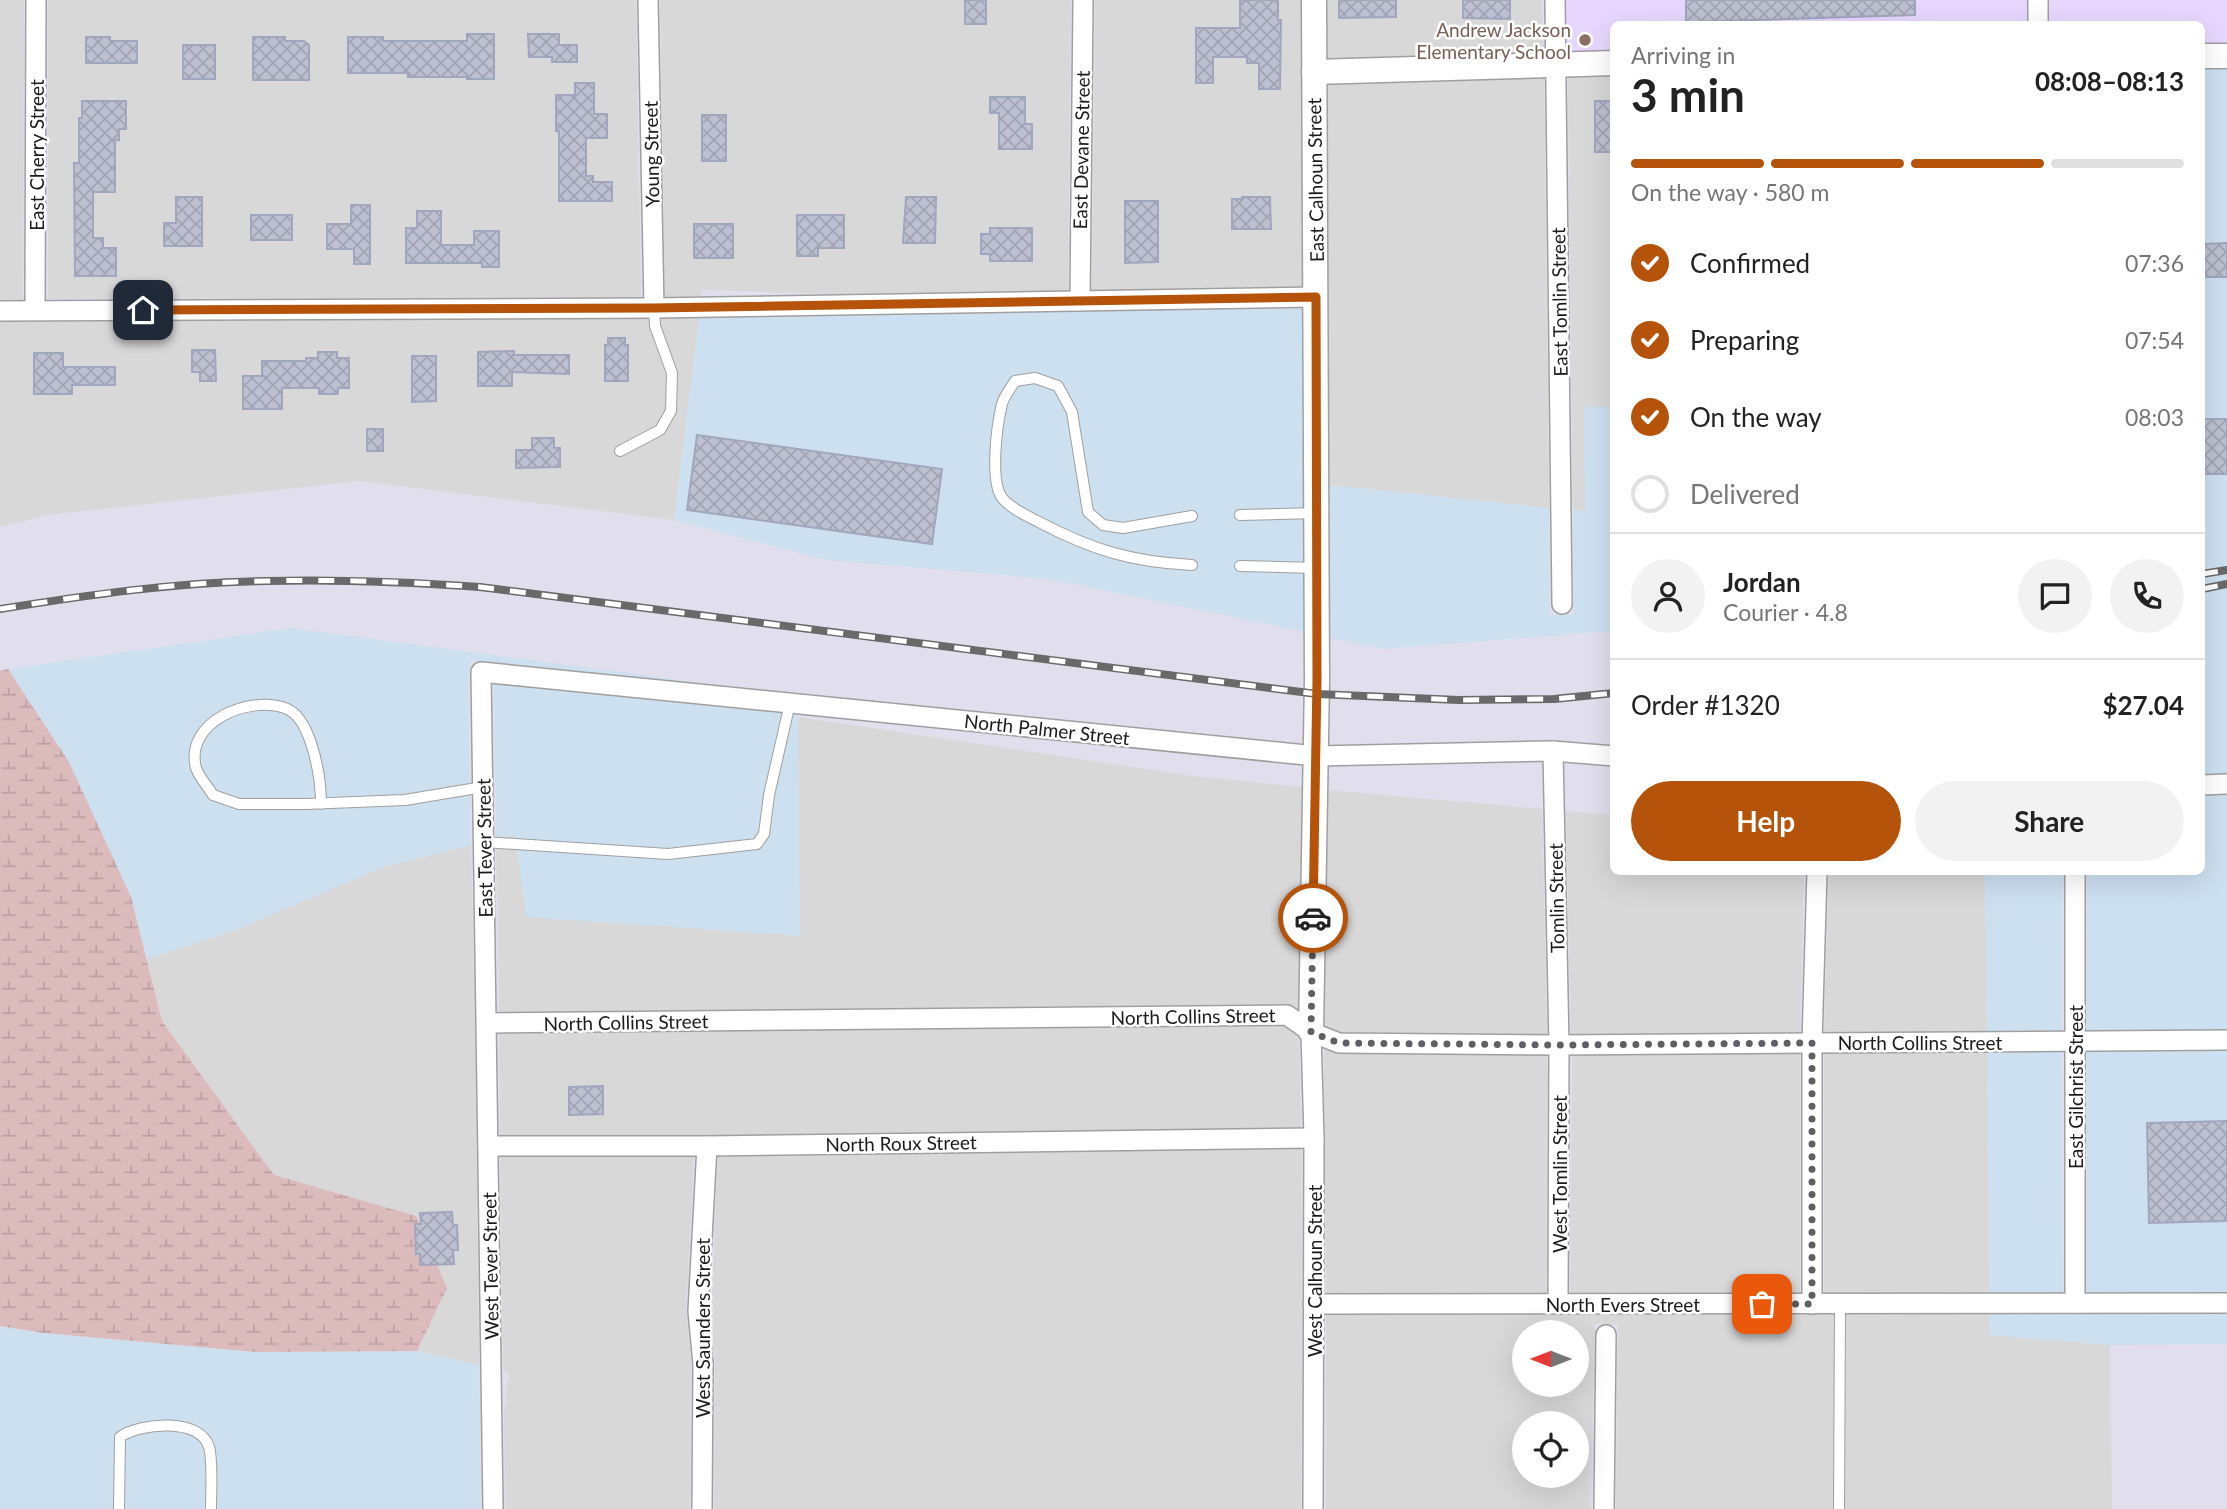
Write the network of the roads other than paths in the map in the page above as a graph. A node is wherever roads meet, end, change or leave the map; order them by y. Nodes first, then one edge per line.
1 (36, 0) edge
2 (648, 0) edge
3 (1083, 0) edge
4 (1314, 0) edge
5 (1555, 0) edge
6 (2038, 0) edge
7 (2038, 21) edge
8 (2205, 56) edge
9 (2227, 56) edge
10 (1610, 63) edge
11 (1556, 65) junction
12 (1314, 72) junction
13 (1316, 297) junction
14 (1080, 301) junction
15 (653, 308) junction
16 (35, 310) junction
17 (0, 311) edge
18 (620, 452) dead end
19 (1317, 513) junction
20 (1240, 515) dead end
21 (1192, 516) dead end
22 (1192, 565) dead end
23 (1240, 566) dead end
24 (1317, 568) junction
25 (1562, 604) dead end
26 (481, 672) joint
27 (790, 703) junction
28 (1553, 751) junction
29 (1315, 756) junction
30 (1610, 756) edge
31 (2227, 784) edge
32 (2205, 785) edge
33 (483, 788) junction
34 (321, 804) junction
35 (484, 842) junction
36 (1816, 875) edge
37 (2075, 875) edge
38 (487, 1023) junction
39 (1311, 1032) junction
40 (2227, 1040) edge
41 (2074, 1041) junction
42 (1812, 1043) junction
43 (1559, 1045) junction
44 (1314, 1138) junction
45 (488, 1146) junction
46 (707, 1146) junction
47 (2075, 1303) junction
48 (2227, 1303) edge
49 (1314, 1304) junction
50 (1558, 1304) junction
51 (1812, 1304) junction
52 (1840, 1304) junction
53 (1606, 1335) dead end
54 (119, 1509) edge
55 (211, 1509) edge
56 (493, 1509) edge
57 (702, 1509) edge
58 (1314, 1509) edge
59 (1604, 1509) edge
60 (1839, 1509) edge

1 - 16 street, East Cherry Street
2 - 15 street, Young Street
3 - 14 street, East Devane Street
4 - 12 street, East Calhoun Street
5 - 11 street, East Tomlin Street
6 - 7 street
8 - 9 street
10 - 11 street
11 - 12 street
11 - 25 street, East Tomlin Street
12 - 13 street, East Calhoun Street
13 - 14 street
13 - 19 street, East Calhoun Street
14 - 15 street
15 - 16 street
15 - 18 lane
16 - 17 street
19 - 20 lane
19 - 24 street, East Calhoun Street
21 - 22 lane
23 - 24 lane
24 - 29 street, East Calhoun Street
26 - 27 street, North Palmer Street
26 - 33 street, East Tever Street
27 - 29 street, North Palmer Street
27 - 35 lane
28 - 29 street, North Palmer Street
28 - 30 street, North Palmer Street
28 - 43 street, Tomlin Street
29 - 39 street, East Calhoun Street
31 - 32 street
33 - 34 lane
33 - 35 street, East Tever Street
34 - 34 lane
35 - 38 street, East Tever Street
36 - 42 street
37 - 41 street, East Gilchrist Street
38 - 39 street, North Collins Street
38 - 45 street, West Tever Street
39 - 43 street, North Collins Street
39 - 44 street, West Calhoun Street
40 - 41 street, North Collins Street
41 - 42 street, North Collins Street
41 - 47 street, East Gilchrist Street
42 - 43 street, North Collins Street
42 - 51 street
43 - 50 street, West Tomlin Street
44 - 46 street, North Roux Street
44 - 49 street, West Calhoun Street
45 - 46 street, North Roux Street
45 - 56 street, West Tever Street
46 - 57 street, West Saunders Street
47 - 48 street, North Evers Street
47 - 52 street, North Evers Street
49 - 50 street, North Evers Street
49 - 58 street, West Calhoun Street
50 - 51 street, North Evers Street
51 - 52 street, North Evers Street
52 - 60 lane
53 - 59 street
54 - 55 lane

